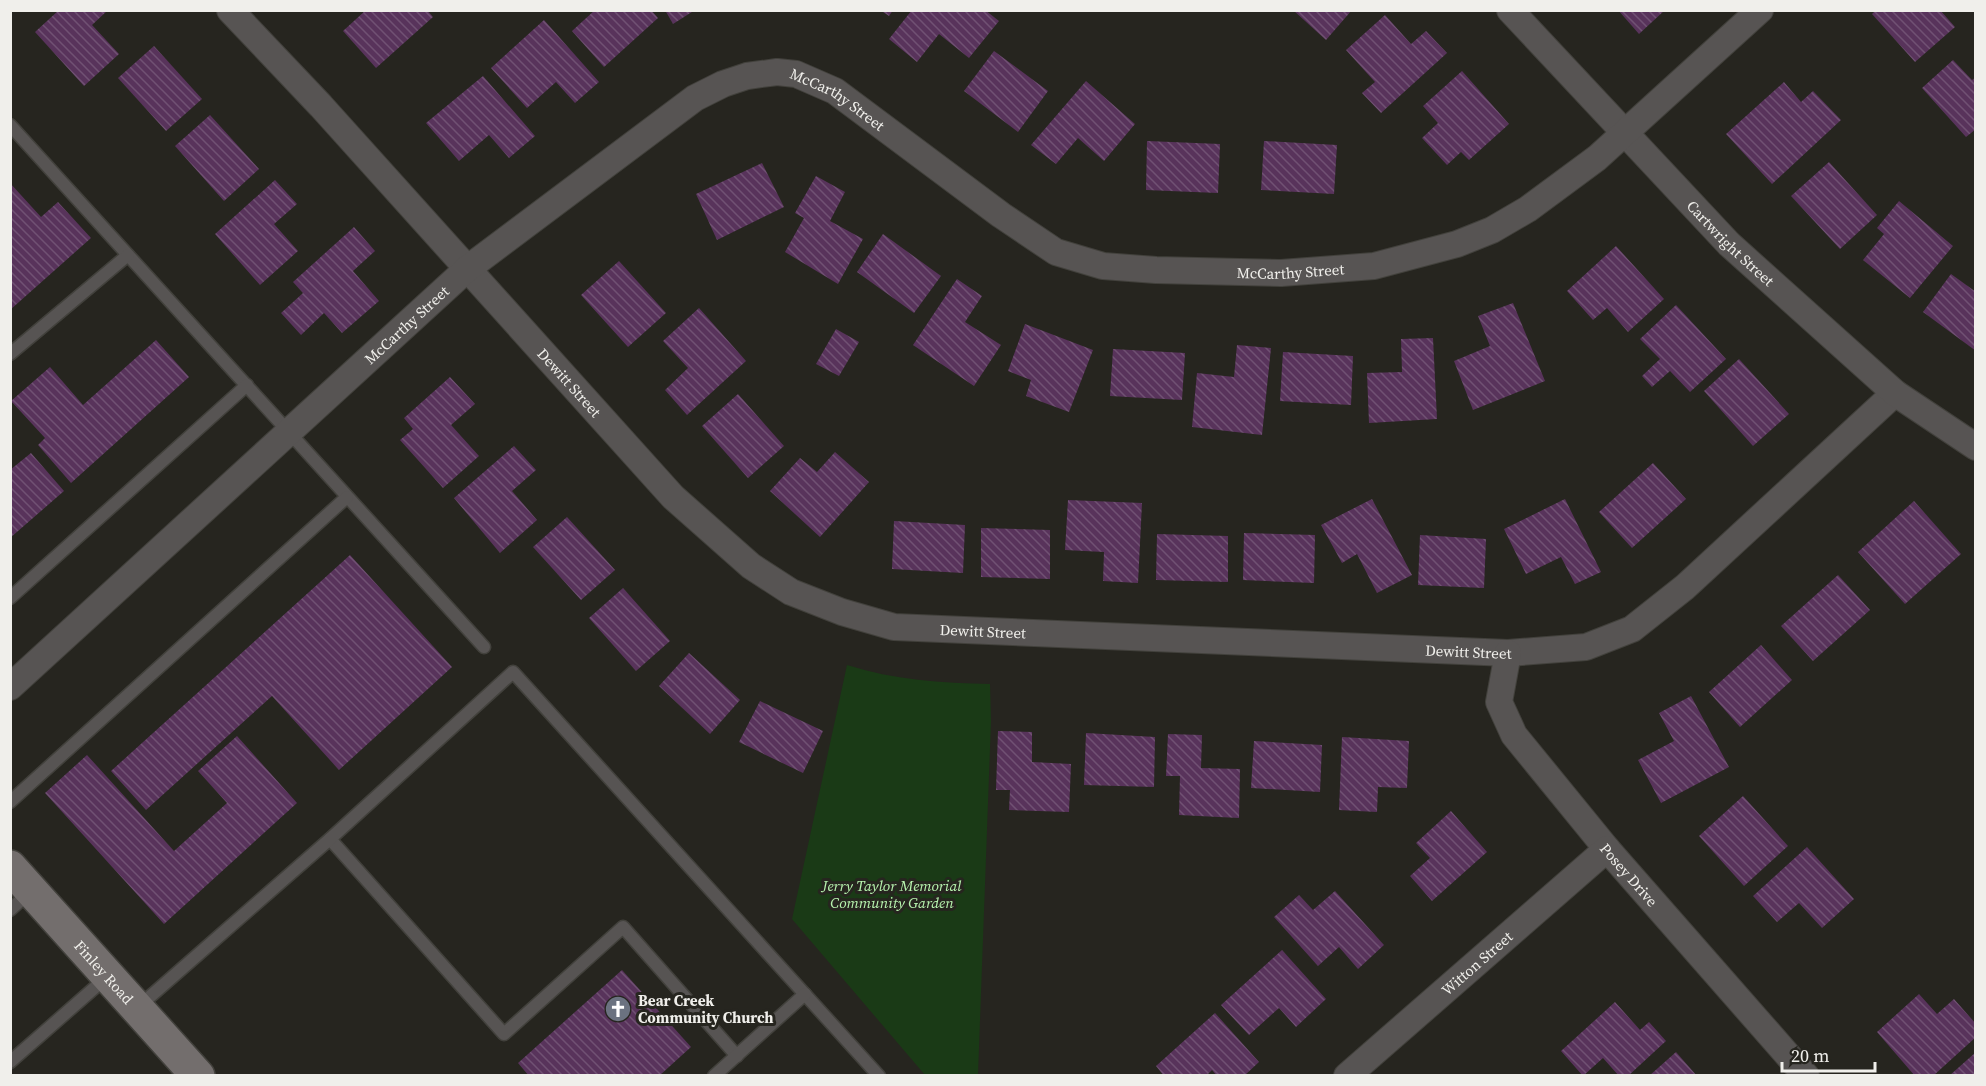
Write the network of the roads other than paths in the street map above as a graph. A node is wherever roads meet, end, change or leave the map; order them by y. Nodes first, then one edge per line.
1 (230, 10) edge
2 (1510, 10) edge
3 (1760, 10) edge
4 (10, 125) edge
5 (1624, 133) junction
6 (128, 255) junction
7 (467, 269) junction
8 (10, 354) edge
9 (247, 385) junction
10 (1894, 393) junction
11 (290, 433) junction
12 (1976, 447) edge
13 (347, 497) junction
14 (10, 598) edge
15 (484, 647) dead end
16 (1508, 653) junction
17 (10, 687) edge
18 (10, 802) edge
19 (330, 839) junction
20 (1607, 849) junction
21 (18, 889) edge
22 (109, 976) junction
23 (805, 994) junction
24 (136, 1008) junction
25 (737, 1056) junction
26 (10, 1062) edge
27 (198, 1076) edge
28 (714, 1076) edge
29 (879, 1076) edge
30 (1347, 1076) edge
31 (1806, 1076) edge

1 - 7 street, Dewitt Street
2 - 5 street, Cartwright Street
3 - 5 street, McCarthy Street
4 - 6 lane
5 - 7 street, McCarthy Street
5 - 10 street, Cartwright Street
6 - 8 lane
6 - 9 lane
7 - 11 street, McCarthy Street
7 - 16 street, Dewitt Street
9 - 11 lane
9 - 14 lane
10 - 12 street, Cartwright Street
10 - 16 street, Dewitt Street
11 - 13 lane
11 - 17 street, McCarthy Street
13 - 15 lane
13 - 18 lane
16 - 20 street, Posey Drive
19 - 23 lane
19 - 24 lane
19 - 25 lane
20 - 30 street, Witton Street
20 - 31 street, Posey Drive
21 - 22 street, Finley Road
22 - 24 street, Finley Road
22 - 26 lane
23 - 25 lane
23 - 29 lane
24 - 27 street, Finley Road
25 - 28 lane

